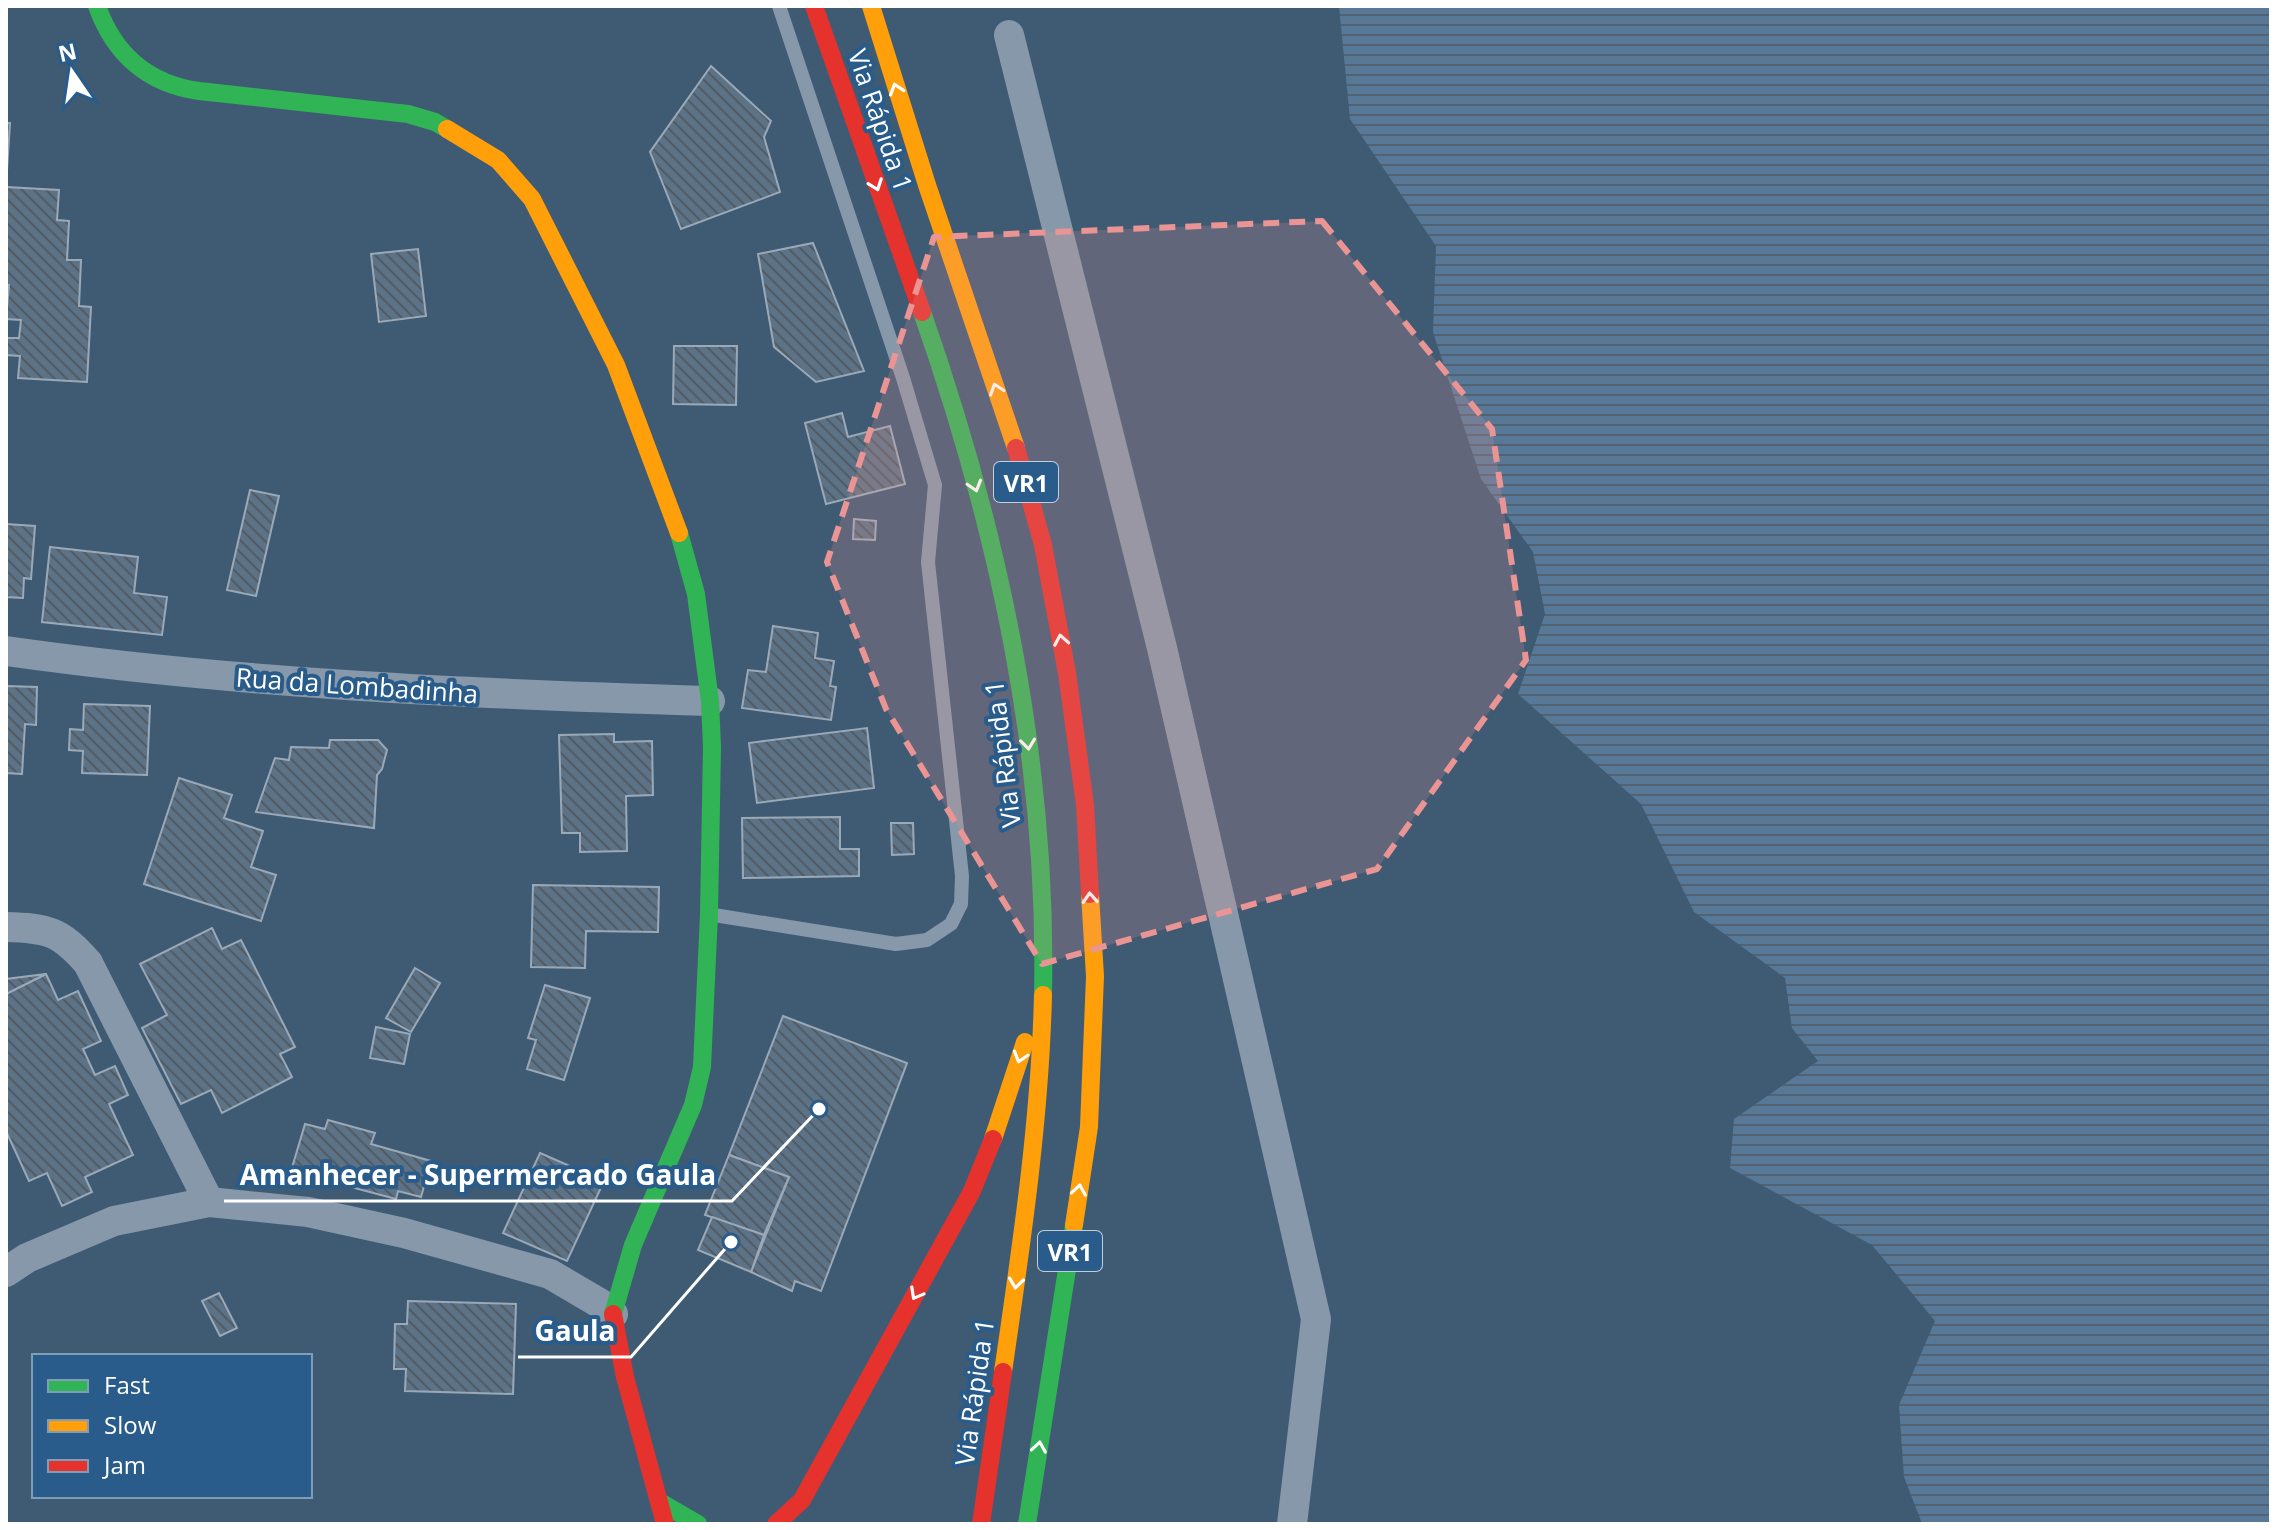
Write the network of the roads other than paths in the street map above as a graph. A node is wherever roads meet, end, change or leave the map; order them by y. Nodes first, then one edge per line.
1 (97, 6) edge
2 (779, 6) edge
3 (814, 6) edge
4 (871, 6) edge
5 (1009, 35) dead end
6 (6, 651) edge
7 (710, 701) junction
8 (709, 914) junction
9 (6, 927) edge
10 (1043, 982) junction
11 (209, 1202) junction
12 (6, 1272) edge
13 (613, 1314) junction
14 (660, 1502) junction
15 (665, 1524) edge
16 (698, 1524) edge
17 (776, 1524) edge
18 (981, 1524) edge
19 (1027, 1524) edge
20 (1292, 1524) edge

1 - 7 main road
2 - 8 lane
3 -> 10 main road, Via Rápida 1 / VR1
19 -> 4 main road, Via Rápida 1 / VR1
5 - 20 street
6 - 7 street, Rua da Lombadinha
7 - 8 main road
8 - 13 main road
9 - 11 street
10 -> 17 main road
10 -> 18 main road, Via Rápida 1 / VR1
11 - 12 street
11 - 13 street
13 - 14 main road
14 - 15 main road
14 - 16 main road

